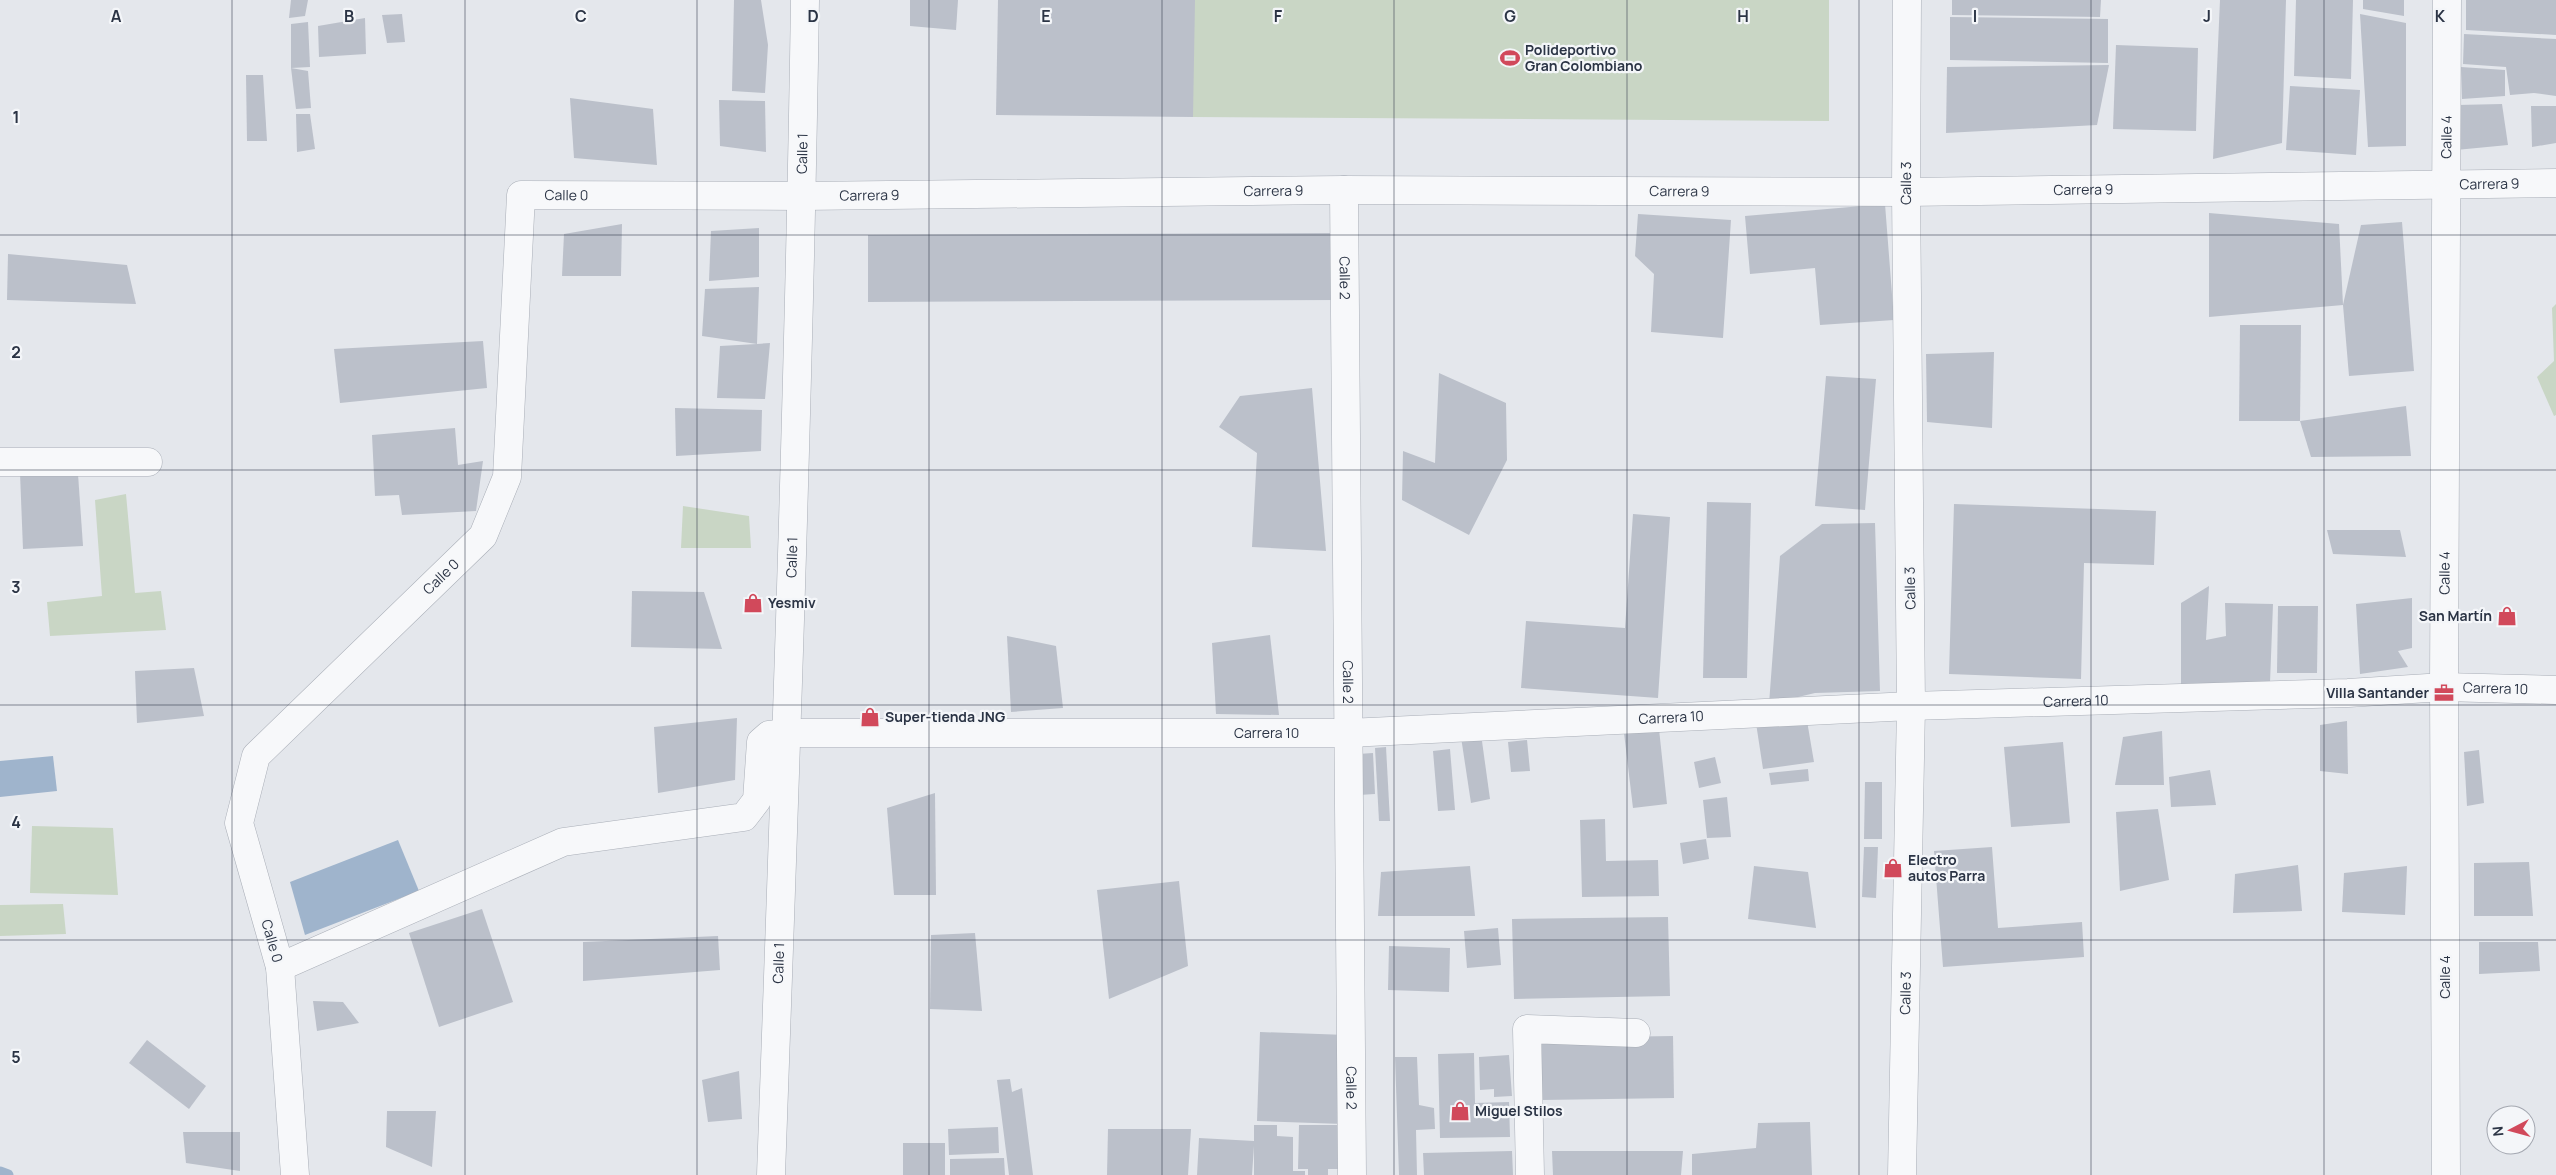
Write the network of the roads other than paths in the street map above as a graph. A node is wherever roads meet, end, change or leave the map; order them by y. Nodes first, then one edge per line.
1 (805, 0) edge
2 (1907, 0) edge
3 (2447, 0) edge
4 (2556, 183) edge
5 (2446, 184) junction
6 (1344, 190) junction
7 (1906, 192) junction
8 (802, 196) junction
9 (0, 462) edge
10 (148, 462) dead end
11 (2444, 687) junction
12 (2556, 690) edge
13 (1911, 706) junction
14 (787, 733) junction
15 (1348, 734) junction
16 (280, 967) junction
17 (1636, 1033) dead end
18 (295, 1175) edge
19 (771, 1175) edge
20 (1352, 1175) edge
21 (1530, 1175) edge
22 (1902, 1175) edge
23 (2446, 1175) edge

1 - 8 street, Calle 1
2 - 7 street, Calle 3
3 - 5 street, Calle 4
4 - 5 street, Carrera 9
5 - 7 street, Carrera 9
5 - 11 street, Calle 4
6 - 7 street, Carrera 9
6 - 8 street, Carrera 9
6 - 15 street, Calle 2
7 - 13 street, Calle 3
8 - 14 street, Calle 1
8 - 16 street, Calle 0
9 - 10 street
11 - 12 street, Carrera 10
11 - 13 street, Carrera 10
11 - 23 street, Calle 4
13 - 15 street, Carrera 10
13 - 22 street, Calle 3
14 - 15 street, Carrera 10
14 - 16 street, Carrera 10
14 - 19 street, Calle 1
15 - 20 street, Calle 2
16 - 18 street, Calle 0
17 - 21 street

